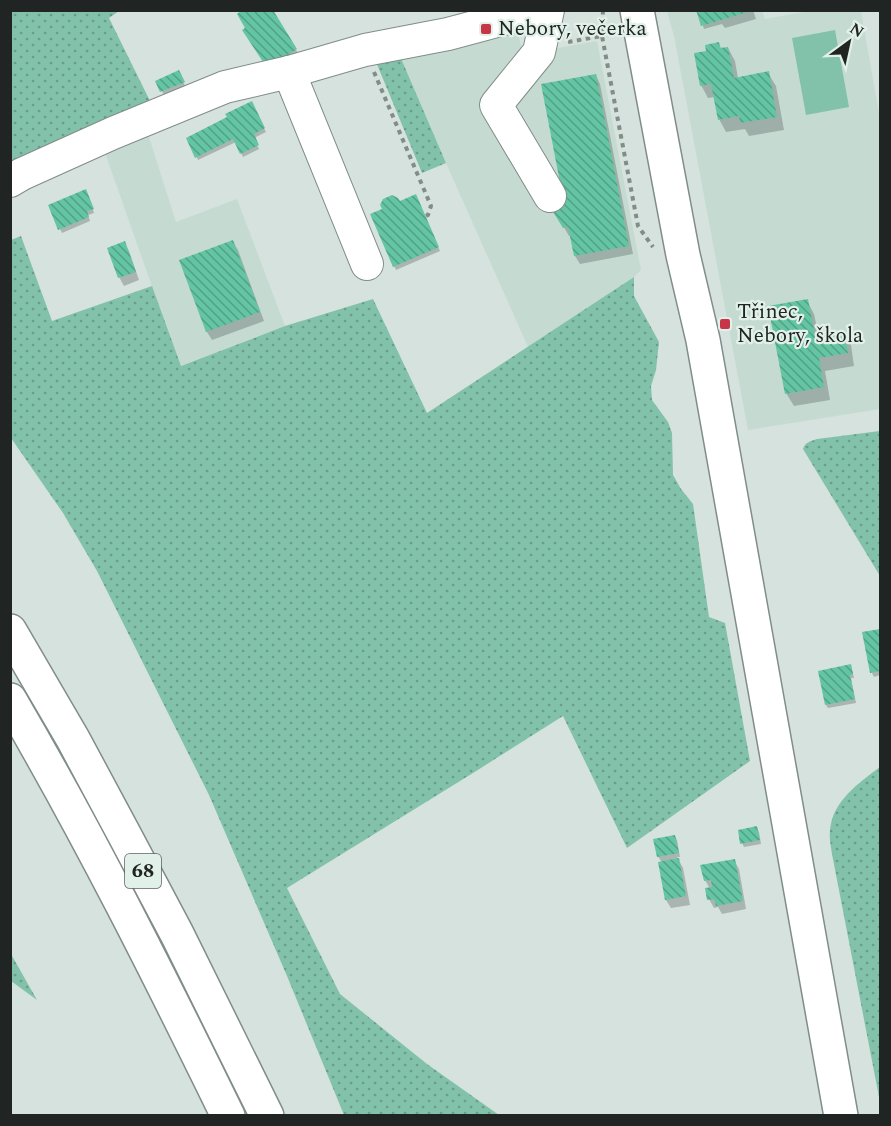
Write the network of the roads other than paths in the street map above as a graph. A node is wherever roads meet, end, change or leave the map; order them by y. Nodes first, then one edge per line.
1 (538, 10) edge
2 (548, 10) edge
3 (637, 10) edge
4 (289, 72) junction
5 (10, 181) edge
6 (550, 196) dead end
7 (367, 264) dead end
8 (10, 631) edge
9 (10, 700) edge
10 (228, 1116) edge
11 (267, 1116) edge
12 (841, 1116) edge

1 - 4 street
2 - 6 street
3 - 12 main road
4 - 5 street
4 - 7 street
8 - 11 main road, 68
9 - 10 main road, 68

